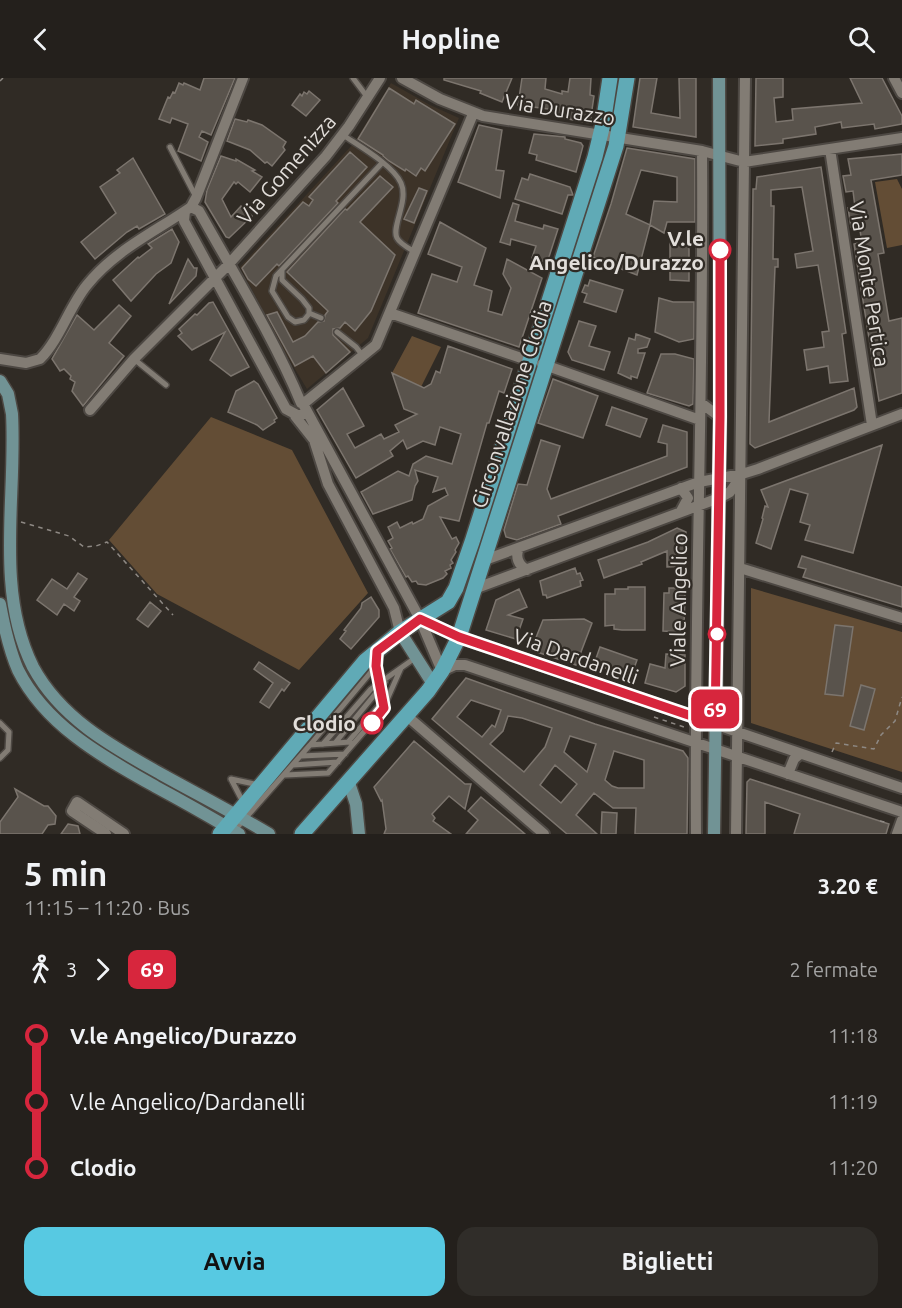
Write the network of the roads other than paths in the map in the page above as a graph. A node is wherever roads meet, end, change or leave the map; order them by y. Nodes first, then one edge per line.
1 (243, 78) edge
2 (353, 78) edge
3 (380, 78) edge
4 (402, 78) edge
5 (610, 78) edge
6 (627, 78) edge
7 (719, 78) edge
8 (746, 78) edge
9 (894, 78) edge
10 (902, 93) edge
11 (368, 98) junction
12 (473, 114) junction
13 (343, 135) junction
14 (600, 135) junction
15 (618, 138) junction
16 (902, 138) edge
17 (170, 147) dead end
18 (830, 149) junction
19 (702, 151) junction
20 (720, 155) junction
21 (740, 161) junction
22 (382, 163) junction
23 (191, 205) junction
24 (416, 252) junction
25 (228, 265) junction
26 (282, 270) junction
27 (214, 279) junction
28 (309, 313) junction
29 (390, 313) junction
30 (321, 318) dead end
31 (337, 332) dead end
32 (363, 356) junction
33 (0, 359) edge
34 (135, 359) junction
35 (536, 360) junction
36 (0, 381) edge
37 (166, 385) dead end
38 (701, 403) junction
39 (303, 405) junction
40 (90, 410) dead end
41 (293, 413) junction
42 (902, 414) edge
43 (720, 417) junction
44 (700, 420) junction
45 (872, 425) junction
46 (742, 474) junction
47 (719, 478) junction
48 (699, 482) junction
49 (681, 488) junction
50 (719, 498) junction
51 (699, 505) junction
52 (681, 511) junction
53 (519, 548) junction
54 (482, 561) junction
55 (740, 568) junction
56 (527, 570) junction
57 (474, 589) junction
58 (0, 604) edge
59 (902, 618) edge
60 (420, 619) junction
61 (400, 632) junction
62 (459, 637) junction
63 (416, 657) junction
64 (376, 658) junction
65 (401, 668) junction
66 (442, 671) junction
67 (433, 684) junction
68 (380, 686) junction
69 (391, 692) junction
70 (382, 701) junction
71 (384, 708) junction
72 (407, 716) junction
73 (695, 717) junction
74 (0, 723) edge
75 (715, 724) junction
76 (738, 733) junction
77 (357, 741) junction
78 (348, 742) junction
79 (335, 743) junction
80 (695, 743) junction
81 (323, 744) junction
82 (310, 745) junction
83 (715, 749) junction
84 (345, 754) junction
85 (800, 754) junction
86 (301, 756) junction
87 (736, 756) junction
88 (0, 758) edge
89 (338, 762) junction
90 (294, 765) junction
91 (788, 774) junction
92 (284, 775) junction
93 (349, 783) junction
94 (261, 785) junction
95 (902, 788) edge
96 (902, 812) edge
97 (902, 820) edge
98 (234, 825) edge
99 (106, 834) edge
100 (124, 834) edge
101 (269, 834) edge
102 (302, 834) edge
103 (359, 834) edge
104 (544, 834) edge
105 (696, 834) edge
106 (714, 834) edge
107 (736, 834) edge
108 (897, 834) edge

1 - 23 street
2 - 11 lane
3 - 11 street, Via Gomenizza
4 - 12 street, Via Durazzo
5 - 14 main road, Circonvallazione Clodia
6 - 15 main road, Circonvallazione Clodia
7 - 20 main road, Viale Angelico
8 - 21 street
9 - 10 street
11 - 13 street, Via Gomenizza
12 - 14 street, Via Durazzo
12 - 24 street
13 - 22 lane
13 - 25 street, Via Gomenizza
14 - 15 street, Via Durazzo
14 - 35 main road, Circonvallazione Clodia
15 - 19 street, Via Durazzo
15 - 35 main road, Circonvallazione Clodia
16 - 18 street
17 - 23 lane
18 - 21 street
18 - 45 street, Via Monte Pertica
19 - 20 street, Via Durazzo
19 - 38 street, Viale Angelico
20 - 21 street
20 - 43 main road, Viale Angelico
21 - 46 street
22 - 24 lane
22 - 26 lane
23 - 25 street
23 - 27 street
23 - 33 street
24 - 29 street
25 - 27 street, Via Gomenizza
25 - 39 street
26 - 28 lane
26 - 28 lane
27 - 34 street, Via Gomenizza
27 - 41 street
28 - 30 lane
29 - 32 street
29 - 35 street
31 - 32 lane
32 - 39 street
34 - 37 lane
34 - 40 street, Via Gomenizza
35 - 44 street
35 - 54 main road, Circonvallazione Clodia
35 - 60 main road, Circonvallazione Clodia
36 - 98 main road
38 - 43 street
38 - 44 street, Viale Angelico
39 - 41 street
39 - 60 street
41 - 61 street
42 - 45 street
43 - 47 main road, Viale Angelico
44 - 48 street, Viale Angelico
45 - 46 street
46 - 47 street
46 - 50 street
46 - 55 street
47 - 48 street
47 - 50 main road, Viale Angelico
48 - 49 street
48 - 51 street, Viale Angelico
49 - 52 street
49 - 53 street
50 - 51 street
50 - 75 main road, Viale Angelico
51 - 52 street
51 - 73 street, Viale Angelico
52 - 56 street
53 - 54 street
53 - 56 street
54 - 57 main road, Circonvallazione Clodia
55 - 59 street
55 - 76 street
56 - 57 street
57 - 62 main road, Circonvallazione Clodia
58 - 98 main road
60 - 61 main road, Circonvallazione Clodia
60 - 62 street, Via Dardanelli
60 - 66 street
61 - 63 main road
61 - 64 main road, Circonvallazione Clodia
62 - 66 main road, Circonvallazione Clodia
62 - 73 street, Via Dardanelli
63 - 65 lane
63 - 67 main road
64 - 68 lane
64 - 82 lane
64 - 94 main road, Circonvallazione Clodia
65 - 68 lane
65 - 69 lane
66 - 67 main road, Circonvallazione Clodia
66 - 80 street, Via Dardanelli
67 - 72 main road, Circonvallazione Clodia
68 - 70 lane
68 - 79 lane
68 - 81 lane
69 - 70 lane
69 - 71 lane
70 - 71 lane
70 - 78 lane
71 - 77 lane
72 - 93 main road, Circonvallazione Clodia
72 - 104 street
73 - 75 street, Via Dardanelli
73 - 80 street, Viale Angelico
74 - 88 lane
75 - 76 street, Via Dardanelli
75 - 83 main road, Viale Angelico
76 - 85 street, Via Dardanelli
76 - 87 street
77 - 78 lane
77 - 84 lane
78 - 79 lane
79 - 81 lane
80 - 83 street, Via Dardanelli
80 - 105 street, Viale Angelico
81 - 82 lane
82 - 86 lane
83 - 87 street, Via Dardanelli
83 - 106 main road, Viale Angelico
84 - 86 lane
84 - 89 lane
85 - 91 street
85 - 95 street, Via Dardanelli
86 - 90 lane
87 - 91 street, Via Dardanelli
87 - 107 street
89 - 90 lane
89 - 92 lane
90 - 92 lane
91 - 96 street, Via Dardanelli
92 - 98 lane
93 - 102 main road, Circonvallazione Clodia
93 - 103 main road
94 - 98 main road, Circonvallazione Clodia
94 - 98 lane
97 - 108 street
98 - 101 main road
99 - 100 street

